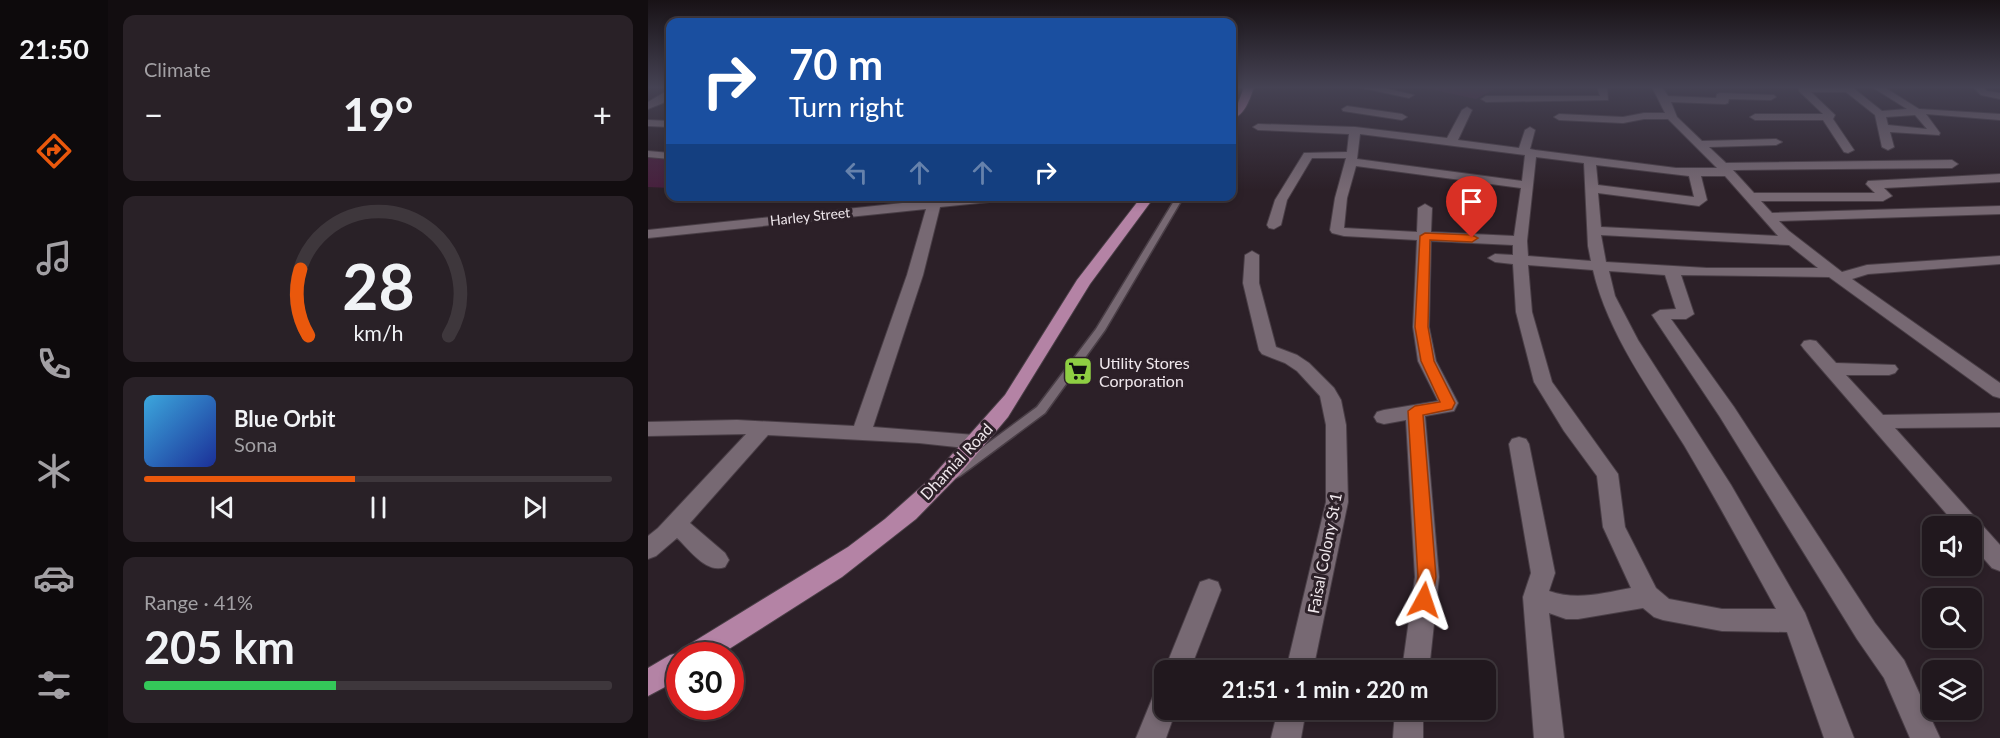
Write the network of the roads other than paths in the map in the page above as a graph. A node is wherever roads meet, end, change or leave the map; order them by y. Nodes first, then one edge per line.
1 (1399, 121) edge
2 (1461, 121) edge
3 (1677, 121) edge
4 (1830, 121) edge
5 (1882, 121) edge
6 (1926, 121) edge
7 (648, 123) edge
8 (666, 124) edge
9 (1258, 127) dead end
10 (1883, 128) junction
11 (1355, 130) junction
12 (1530, 130) dead end
13 (1389, 134) junction
14 (1451, 142) junction
15 (1776, 142) dead end
16 (1699, 144) junction
17 (1888, 147) dead end
18 (1848, 150) dead end
19 (1527, 151) junction
20 (648, 154) edge
21 (666, 156) edge
22 (1351, 158) junction
23 (1590, 160) junction
24 (1952, 164) dead end
25 (1726, 170) junction
26 (1694, 172) junction
27 (2000, 178) edge
28 (1528, 185) junction
29 (1592, 188) junction
30 (1751, 197) junction
31 (857, 201) edge
32 (962, 201) edge
33 (1145, 201) edge
34 (1178, 201) edge
35 (934, 204) junction
36 (1425, 208) dead end
37 (2000, 210) edge
38 (849, 212) junction
39 (1770, 218) junction
40 (1274, 225) dead end
41 (1595, 231) junction
42 (648, 234) edge
43 (1425, 236) junction
44 (1520, 241) junction
45 (1793, 241) junction
46 (1252, 255) dead end
47 (1495, 258) dead end
48 (1521, 260) junction
49 (2000, 260) edge
50 (1600, 265) junction
51 (1671, 269) junction
52 (1837, 275) junction
53 (1810, 345) dead end
54 (1831, 369) junction
55 (1889, 369) dead end
56 (1999, 391) edge
57 (1415, 411) junction
58 (1384, 417) dead end
59 (2000, 420) edge
60 (1876, 422) junction
61 (648, 429) edge
62 (762, 429) junction
63 (861, 434) junction
64 (975, 442) junction
65 (1519, 444) dead end
66 (933, 487) junction
67 (1960, 516) edge
68 (676, 524) junction
69 (1982, 541) edge
70 (648, 549) edge
71 (717, 560) dead end
72 (2000, 561) edge
73 (1209, 590) dead end
74 (1647, 596) junction
75 (1535, 597) junction
76 (1796, 621) junction
77 (717, 642) edge
78 (1181, 660) edge
79 (1302, 660) edge
80 (1415, 660) edge
81 (666, 672) edge
82 (648, 683) edge
83 (1158, 720) edge
84 (1290, 720) edge
85 (1409, 720) edge
86 (1151, 738) edge
87 (1286, 738) edge
88 (1408, 738) edge
89 (1549, 738) edge
90 (1839, 738) edge
91 (1925, 738) edge

1 - 13 street
2 - 14 street
3 - 16 street
4 - 18 street
5 - 10 street
6 - 10 street
7 - 8 street
9 - 11 street
10 - 17 street
11 - 13 street
11 - 22 street
12 - 19 street
13 - 14 street
14 - 19 street
15 - 16 street
16 - 25 street
19 - 23 street
19 - 28 street
20 - 21 street
22 - 28 street
22 - 40 street
22 - 43 street
23 - 26 street
23 - 29 street
24 - 25 street
25 - 26 street
25 - 30 street
26 - 29 street
27 - 30 street
28 - 44 street
29 - 41 street
30 - 39 street
31 - 38 street
32 - 35 street, Harley Street
33 - 64 main road, Dhamial Road
34 - 66 lane
35 - 38 street, Harley Street
35 - 63 street
36 - 43 street
37 - 39 street
38 - 42 street, Harley Street
39 - 45 street
41 - 45 street
41 - 50 street
43 - 44 street
43 - 57 street
44 - 48 street
45 - 52 street
46 - 79 street, Faisal Colony St 1
47 - 48 street
48 - 50 street
48 - 74 street
49 - 52 street
50 - 51 street
50 - 76 street
51 - 52 street
51 - 91 street
52 - 56 street
53 - 54 street
54 - 55 street
54 - 60 street
57 - 58 street
57 - 80 street
59 - 60 street
60 - 67 street
61 - 62 street
62 - 63 street
62 - 68 street
63 - 64 street
64 - 66 main road, Dhamial Road
65 - 75 street
66 - 77 main road, Dhamial Road
68 - 70 street
68 - 71 street
69 - 72 street
73 - 78 street
74 - 75 street
74 - 76 street
75 - 89 street
76 - 90 street
81 - 82 main road
83 - 86 street
84 - 87 street
85 - 88 street

